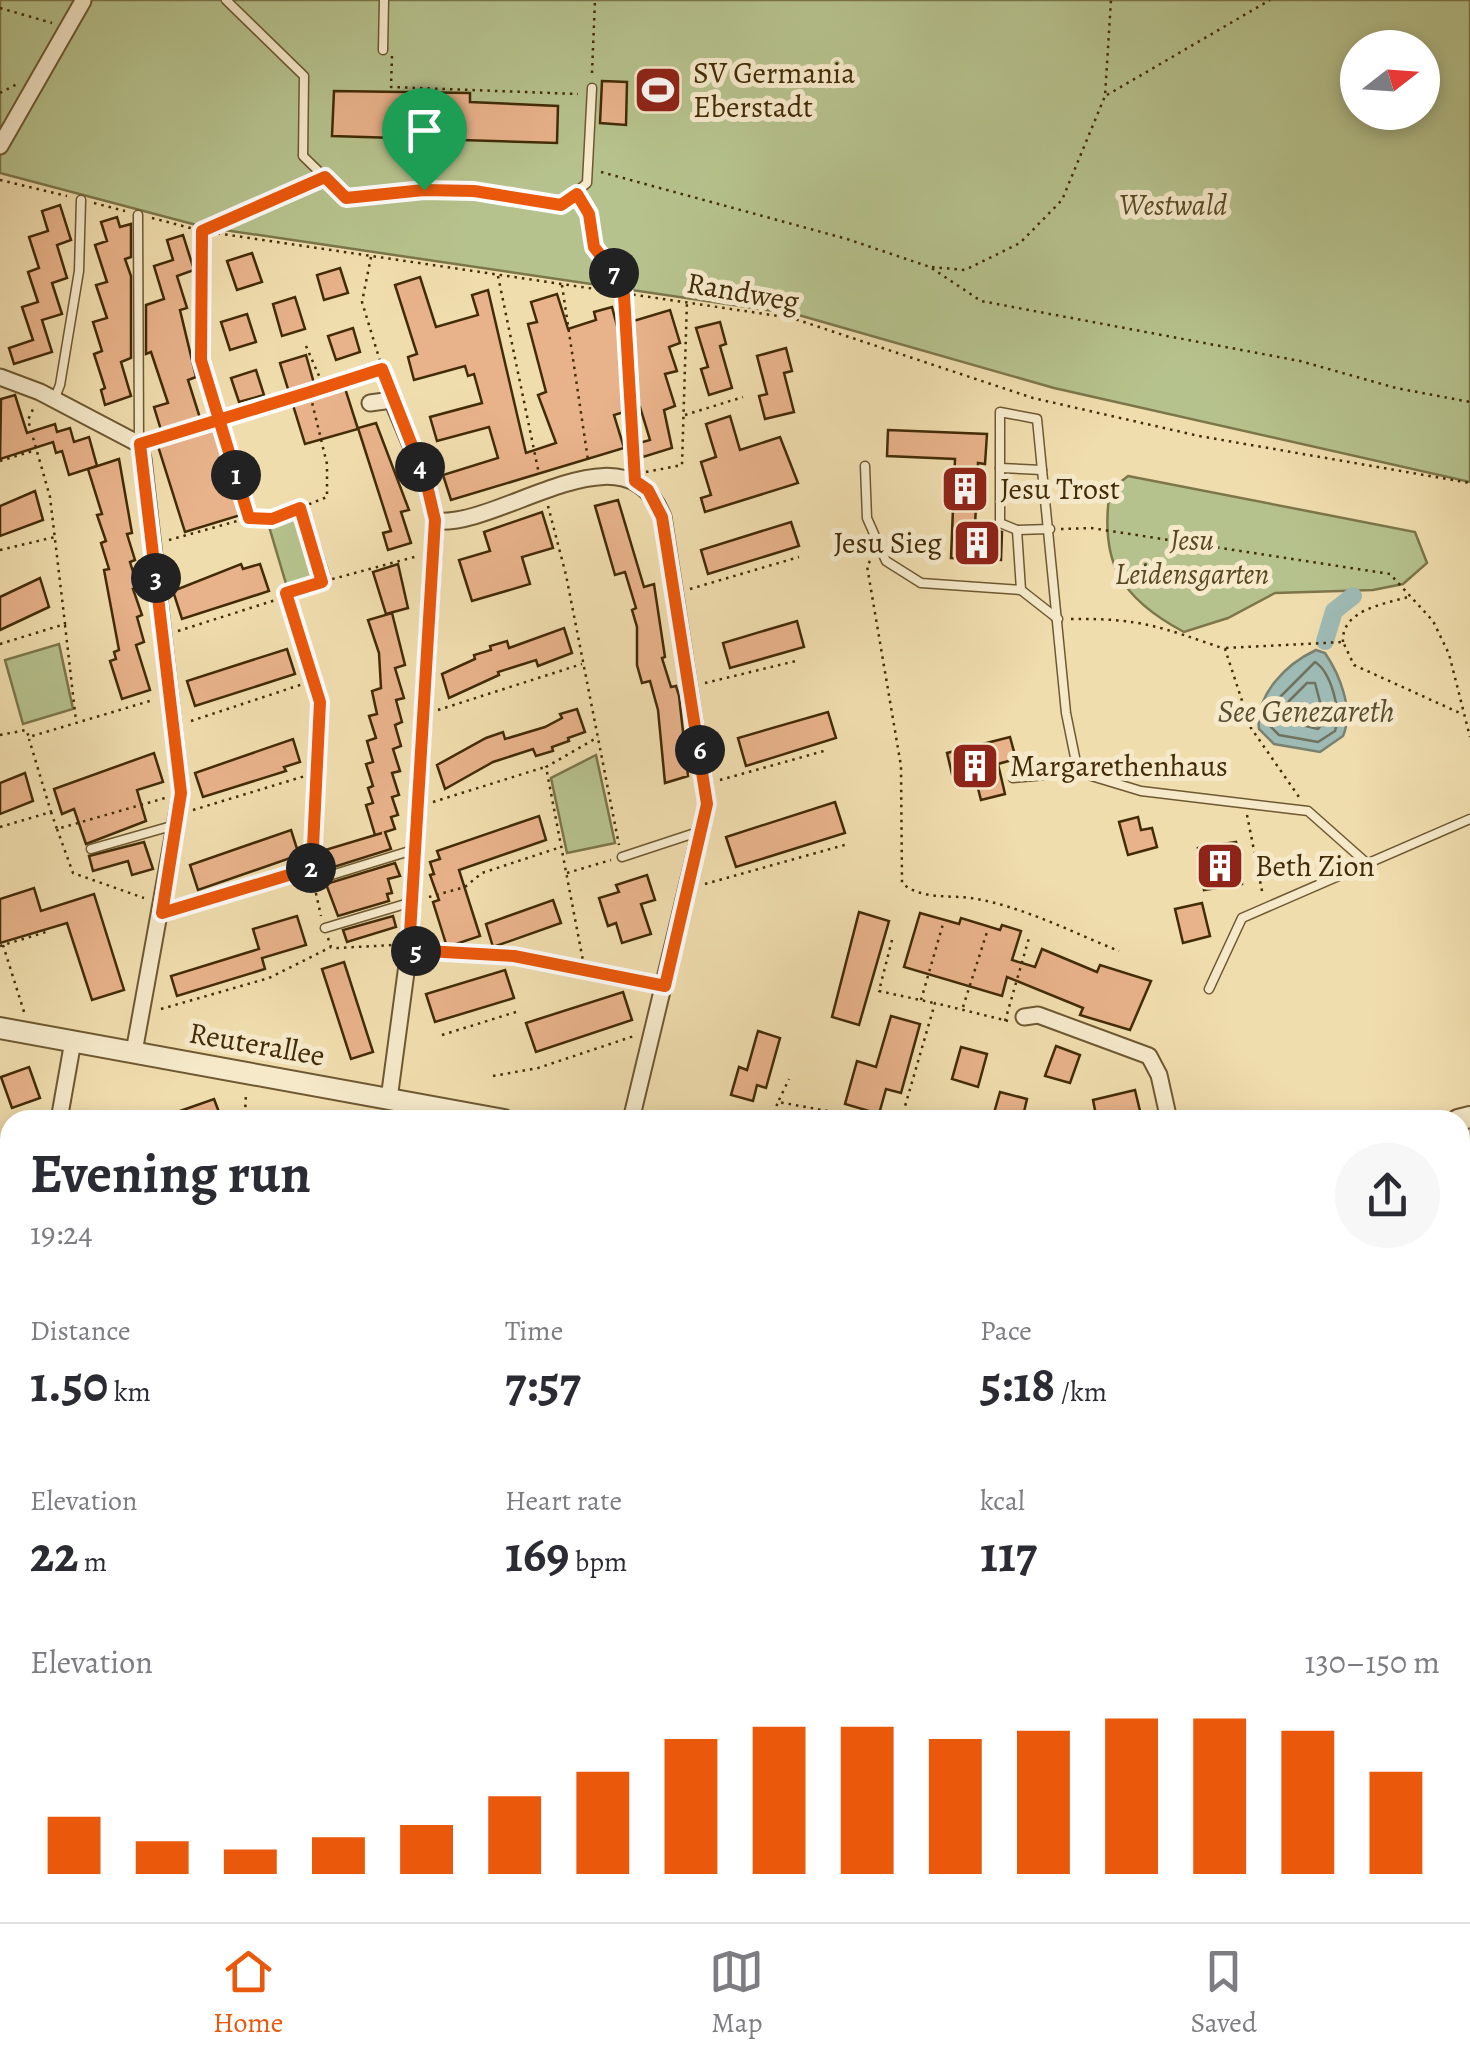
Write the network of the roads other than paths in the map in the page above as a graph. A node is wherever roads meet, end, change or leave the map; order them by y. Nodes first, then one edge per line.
1 (226, 0) edge
2 (384, 0) edge
3 (86, 1) edge
4 (388, 50) road end
5 (592, 91) road end
6 (0, 146) edge
7 (82, 200) road end
8 (138, 214) road end
9 (0, 377) edge
10 (47, 396) junction
11 (370, 403) dead end
12 (220, 420) road end
13 (140, 444) junction
14 (865, 466) dead end
15 (1000, 468) junction
16 (1042, 470) junction
17 (435, 520) junction
18 (1050, 529) junction
19 (1016, 530) junction
20 (1020, 590) junction
21 (1058, 619) junction
22 (1078, 772) junction
23 (1012, 778) dead end
24 (179, 819) junction
25 (1470, 819) edge
26 (703, 830) junction
27 (91, 849) dead end
28 (414, 850) junction
29 (622, 857) road end
30 (1370, 866) junction
31 (325, 877) dead end
32 (412, 902) junction
33 (325, 928) dead end
34 (1209, 989) dead end
35 (1024, 1016) road end
36 (0, 1028) edge
37 (73, 1041) junction
38 (134, 1052) junction
39 (388, 1099) junction
40 (61, 1110) edge
41 (449, 1110) edge
42 (634, 1110) edge
43 (1167, 1110) edge

1 - 5 lane
2 - 4 lane
3 - 6 street
7 - 10 lane
8 - 13 lane
9 - 10 street
10 - 13 street
11 - 17 street
12 - 13 lane
13 - 24 street
14 - 20 lane
15 - 16 lane
15 - 16 lane
15 - 19 lane
16 - 18 lane
17 - 26 street
17 - 28 street
18 - 19 lane
18 - 21 lane
19 - 20 lane
20 - 21 lane
21 - 22 lane
22 - 23 lane
22 - 30 lane
24 - 27 lane
24 - 38 street
25 - 30 lane
26 - 29 lane
26 - 42 street
28 - 31 lane
28 - 32 street
30 - 34 lane
32 - 33 lane
32 - 39 street
35 - 43 street
36 - 37 street, Reuterallee
37 - 38 street, Reuterallee
37 - 40 street
38 - 39 street, Reuterallee
39 - 41 street, Reuterallee

